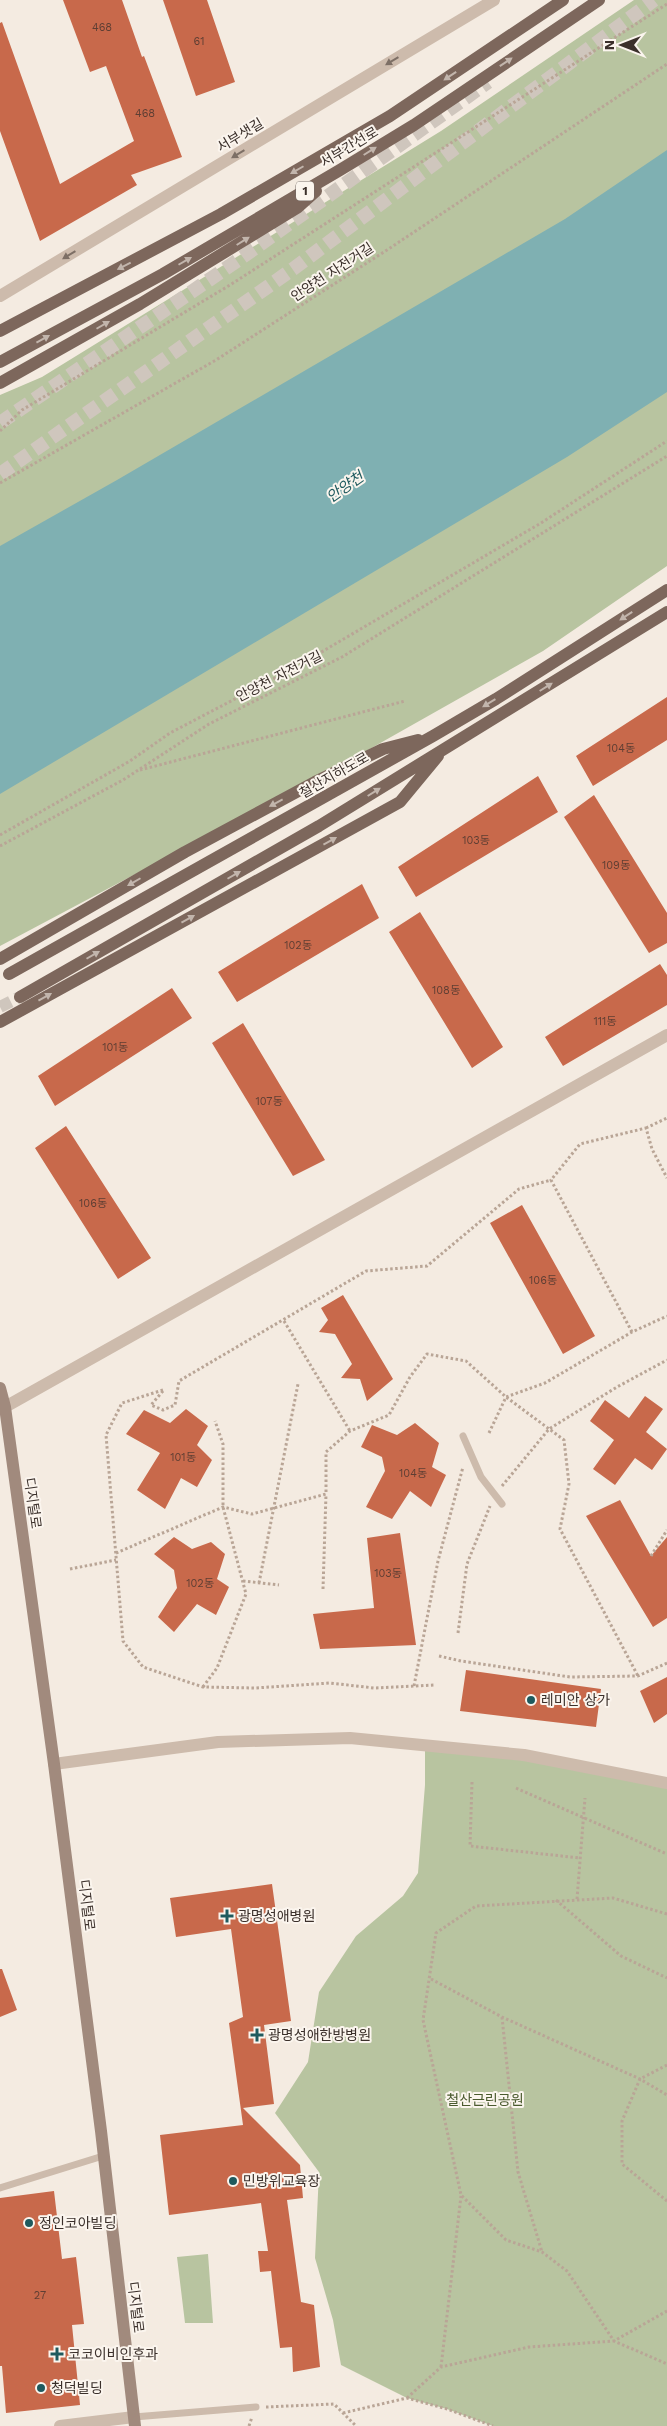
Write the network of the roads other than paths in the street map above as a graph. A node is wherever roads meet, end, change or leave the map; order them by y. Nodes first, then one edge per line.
1 (494, 0) edge
2 (563, 0) edge
3 (598, 0) edge
4 (340, 170) junction
5 (0, 296) edge
6 (62, 298) junction
7 (0, 323) edge
8 (0, 331) edge
9 (0, 362) edge
10 (0, 383) edge
11 (667, 590) edge
12 (667, 612) edge
13 (433, 736) junction
14 (444, 749) junction
15 (0, 959) edge
16 (9, 974) dead end
17 (20, 997) tunnel mouth
18 (1, 1021) edge
19 (667, 1035) edge
20 (0, 1388) edge
21 (5, 1407) junction
22 (463, 1436) dead end
23 (502, 1504) dead end
24 (54, 1764) junction
25 (667, 1782) edge
26 (103, 2156) junction
27 (0, 2188) edge
28 (256, 2407) road end
29 (135, 2421) edge
30 (60, 2426) edge

1 -> 5 street, 서부샛길
2 -> 6 main road, 서부간선로 / 1
4 -> 3 main road, 서부간선로 / 1
9 -> 4 main road, 서부간선로 / 1
10 -> 4 main road
6 - 7 main road
6 - 8 main road, 서부간선로 / 1
11 -> 13 main road, 철산지하도로
14 -> 12 main road
13 -> 15 main road
13 - 16 main road, 철산지하도로
17 -> 14 main road
18 -> 14 main road
19 - 21 street
20 - 21 main road, 디지털로
21 - 24 main road, 디지털로
22 - 23 lane
24 - 25 street
24 - 26 main road, 디지털로
26 - 27 lane
26 - 29 main road, 디지털로
28 - 29 lane
29 - 30 street

